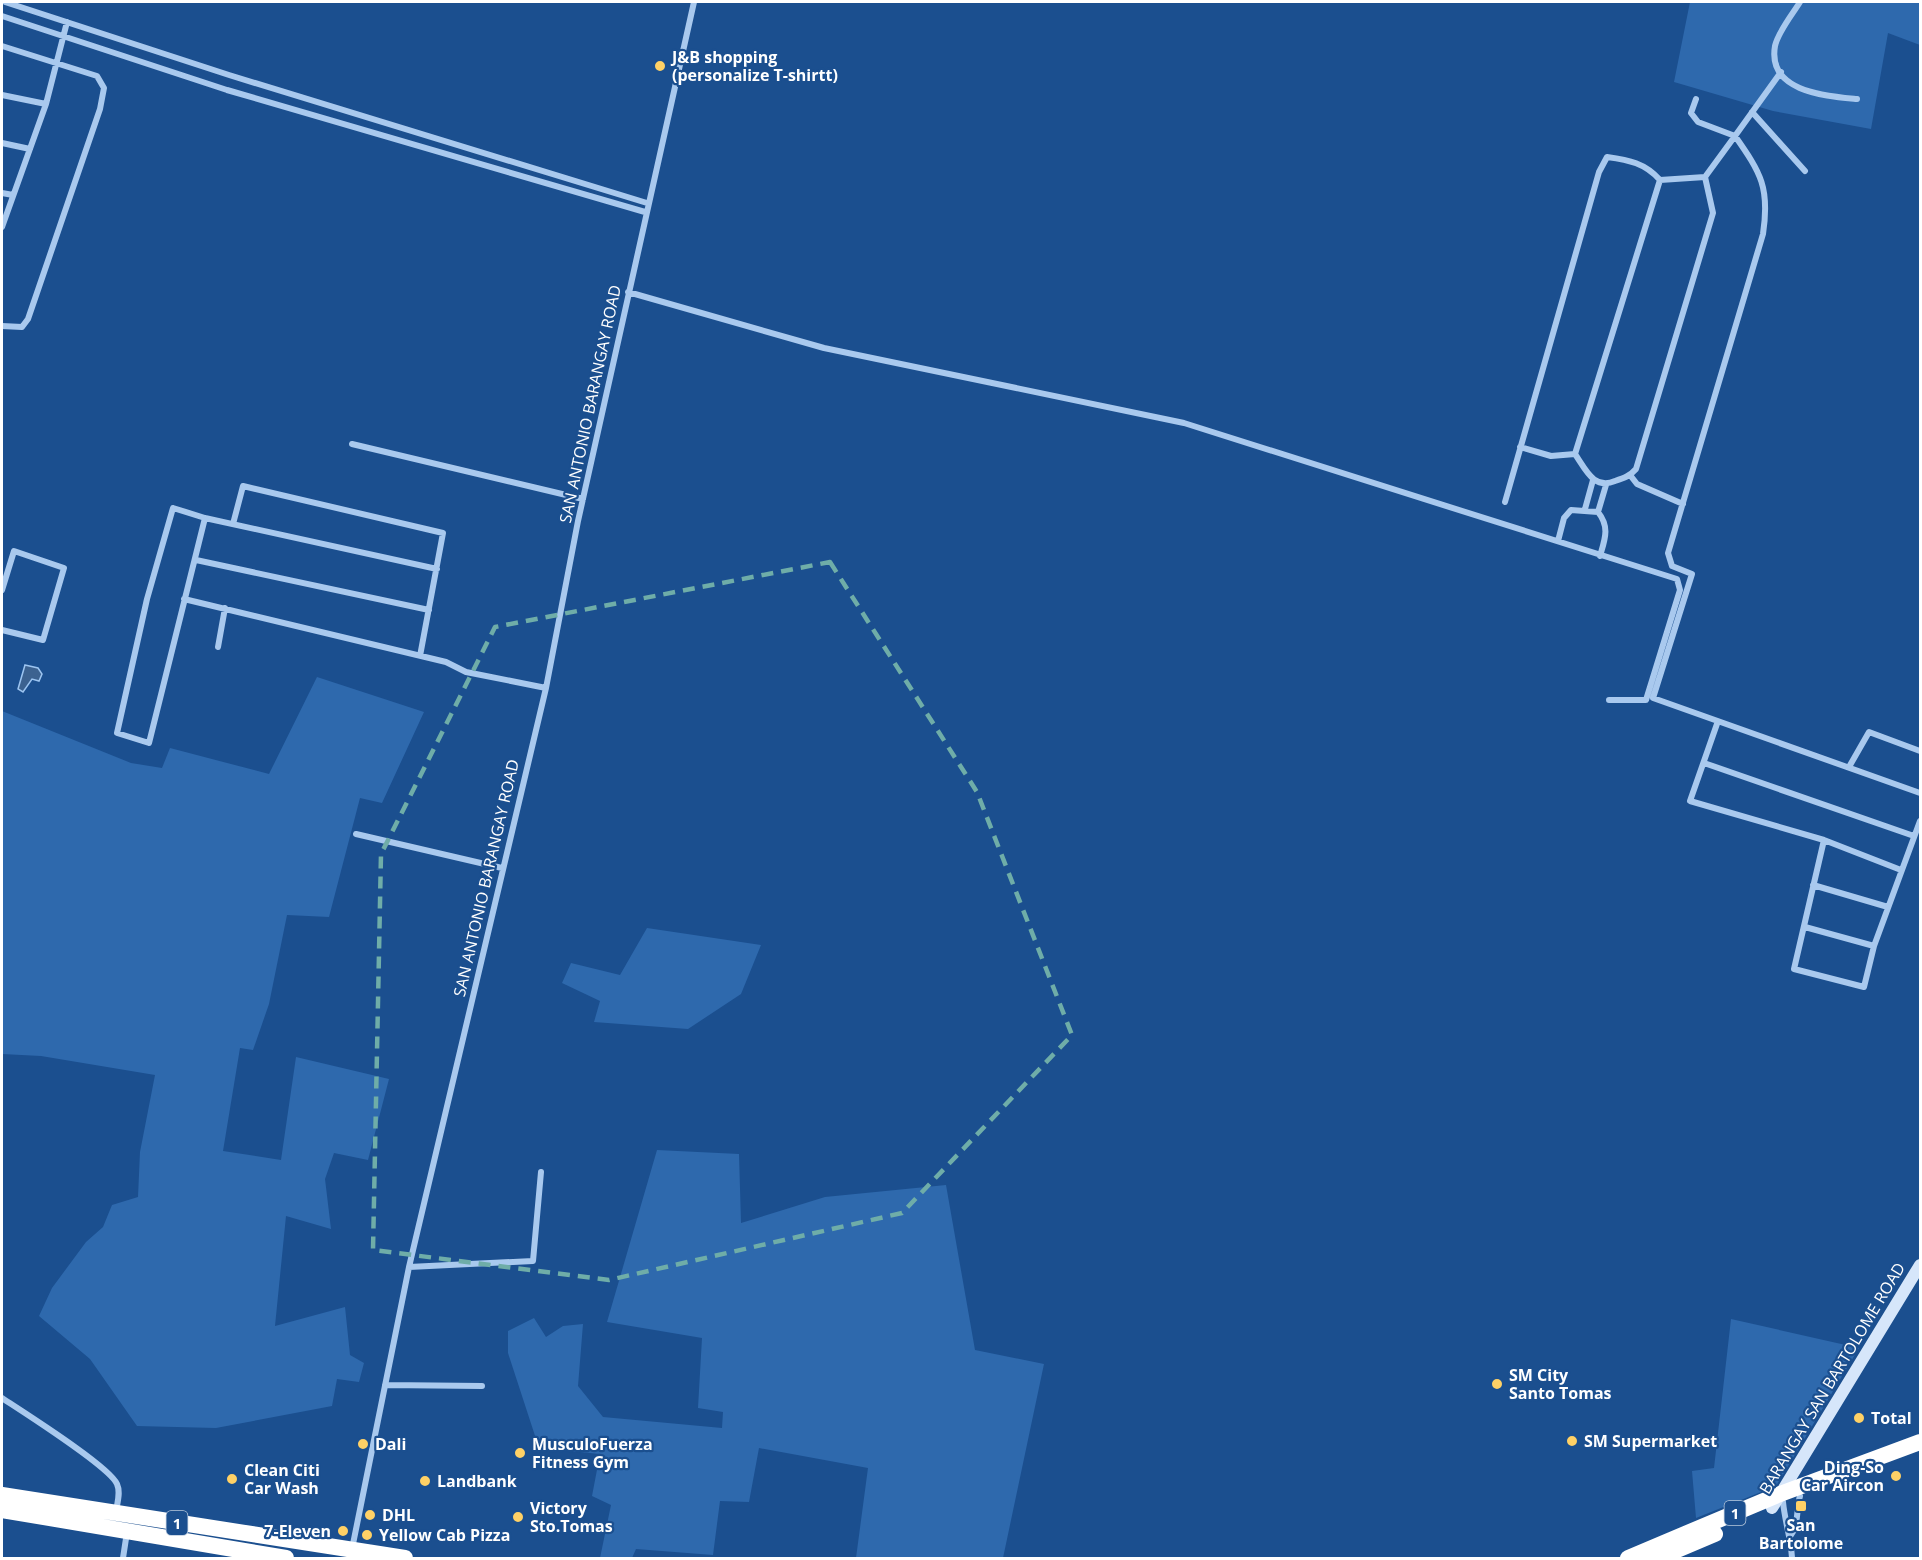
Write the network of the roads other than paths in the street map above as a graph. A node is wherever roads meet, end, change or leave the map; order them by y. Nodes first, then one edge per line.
1 (5, 2) edge
2 (694, 2) edge
3 (1800, 2) edge
4 (2, 16) edge
5 (67, 22) junction
6 (62, 37) junction
7 (2, 46) edge
8 (58, 63) junction
9 (1781, 72) junction
10 (2, 95) edge
11 (1696, 99) dead end
12 (1857, 99) dead end
13 (46, 104) junction
14 (1752, 112) junction
15 (1735, 136) junction
16 (2, 143) edge
17 (30, 149) junction
18 (1805, 171) dead end
19 (1705, 177) junction
20 (1660, 180) junction
21 (2, 193) edge
22 (13, 195) junction
23 (647, 203) junction
24 (645, 212) junction
25 (2, 227) edge
26 (628, 292) junction
27 (2, 326) edge
28 (352, 444) dead end
29 (1520, 447) junction
30 (1575, 454) junction
31 (1630, 475) junction
32 (1593, 480) junction
33 (1606, 485) junction
34 (583, 500) junction
35 (1505, 502) dead end
36 (1683, 504) junction
37 (1585, 510) junction
38 (1598, 512) junction
39 (205, 518) junction
40 (233, 524) junction
41 (1558, 541) junction
42 (1600, 556) junction
43 (196, 560) junction
44 (437, 569) junction
45 (2, 590) edge
46 (184, 600) junction
47 (225, 608) junction
48 (429, 610) junction
49 (2, 630) edge
50 (218, 647) dead end
51 (420, 656) junction
52 (546, 688) junction
53 (1609, 700) dead end
54 (1718, 722) junction
55 (1920, 751) edge
56 (1704, 763) junction
57 (1850, 767) junction
58 (1920, 793) edge
59 (1920, 821) edge
60 (356, 834) dead end
61 (1914, 836) junction
62 (1824, 840) junction
63 (502, 868) junction
64 (1901, 870) junction
65 (1813, 885) junction
66 (1888, 907) junction
67 (1805, 927) junction
68 (1874, 946) junction
69 (541, 1172) dead end
70 (1920, 1265) edge
71 (409, 1267) junction
72 (385, 1385) junction
73 (483, 1386) dead end
74 (2, 1398) edge
75 (1920, 1442) edge
76 (1843, 1473) junction
77 (2, 1495) edge
78 (1800, 1496) junction
79 (1778, 1501) junction
80 (2, 1510) edge
81 (116, 1512) junction
82 (128, 1531) junction
83 (1791, 1535) junction
84 (351, 1554) edge
85 (123, 1558) edge
86 (286, 1558) edge
87 (405, 1558) edge
88 (1628, 1558) edge
89 (1658, 1558) edge
90 (1792, 1558) edge

1 - 5 street
2 - 23 street, SAN ANTONIO BARANGAY ROAD
3 - 9 street
4 - 6 street
5 - 6 street
5 - 23 street
6 - 8 street
6 - 24 street
7 - 8 street
8 - 13 street
8 - 27 street
9 - 12 street
9 - 14 street
10 - 13 street
11 - 15 street
13 - 17 street
14 - 15 street
14 - 18 street
15 - 19 street
15 - 36 street
16 - 17 street
17 - 22 street
19 - 20 street
19 - 31 street
20 - 29 street
20 - 30 street
21 - 22 street
22 - 25 street
23 - 24 street, SAN ANTONIO BARANGAY ROAD
24 - 26 street, SAN ANTONIO BARANGAY ROAD
26 - 34 street, SAN ANTONIO BARANGAY ROAD
26 - 41 street
28 - 34 street
29 - 30 street
29 - 35 street
30 - 32 street
31 - 33 street
31 - 36 street
32 - 33 street
32 - 37 street
33 - 38 street
34 - 52 street, SAN ANTONIO BARANGAY ROAD
36 - 54 street
37 - 38 street
37 - 41 street
38 - 42 street
39 - 40 street
39 - 43 street
39 - 46 street
40 - 44 street
40 - 44 street
41 - 42 street
42 - 53 street
43 - 46 street
43 - 48 street
44 - 48 street
45 - 49 street
46 - 47 street
47 - 50 street
47 - 51 street
48 - 51 street
51 - 52 street
52 - 63 street, SAN ANTONIO BARANGAY ROAD
54 - 56 street
54 - 57 street
55 - 57 street
56 - 61 street
56 - 62 street
57 - 58 street
59 - 61 street
60 - 63 street
61 - 64 street
62 - 64 street
62 - 65 street
63 - 71 street, SAN ANTONIO BARANGAY ROAD
64 - 66 street
65 - 66 street
65 - 67 street
66 - 68 street
67 - 68 street
67 - 68 street
69 - 71 street
70 - 79 street, BARANGAY SAN BARTOLOME ROAD
71 - 72 street, SAN ANTONIO BARANGAY ROAD
72 - 73 street
72 - 84 street, SAN ANTONIO BARANGAY ROAD
74 - 81 street
75 - 76 highway, 1
76 - 78 highway, 1
76 - 79 highway, 1
77 - 81 highway, 1
78 - 79 highway, 1
78 - 83 street
79 - 83 street
79 - 88 highway, 1
79 - 89 highway, 1
80 - 82 highway, 1
81 - 84 highway, 1
82 - 85 street
82 - 86 highway, 1
83 - 90 street
84 - 87 highway, 1

